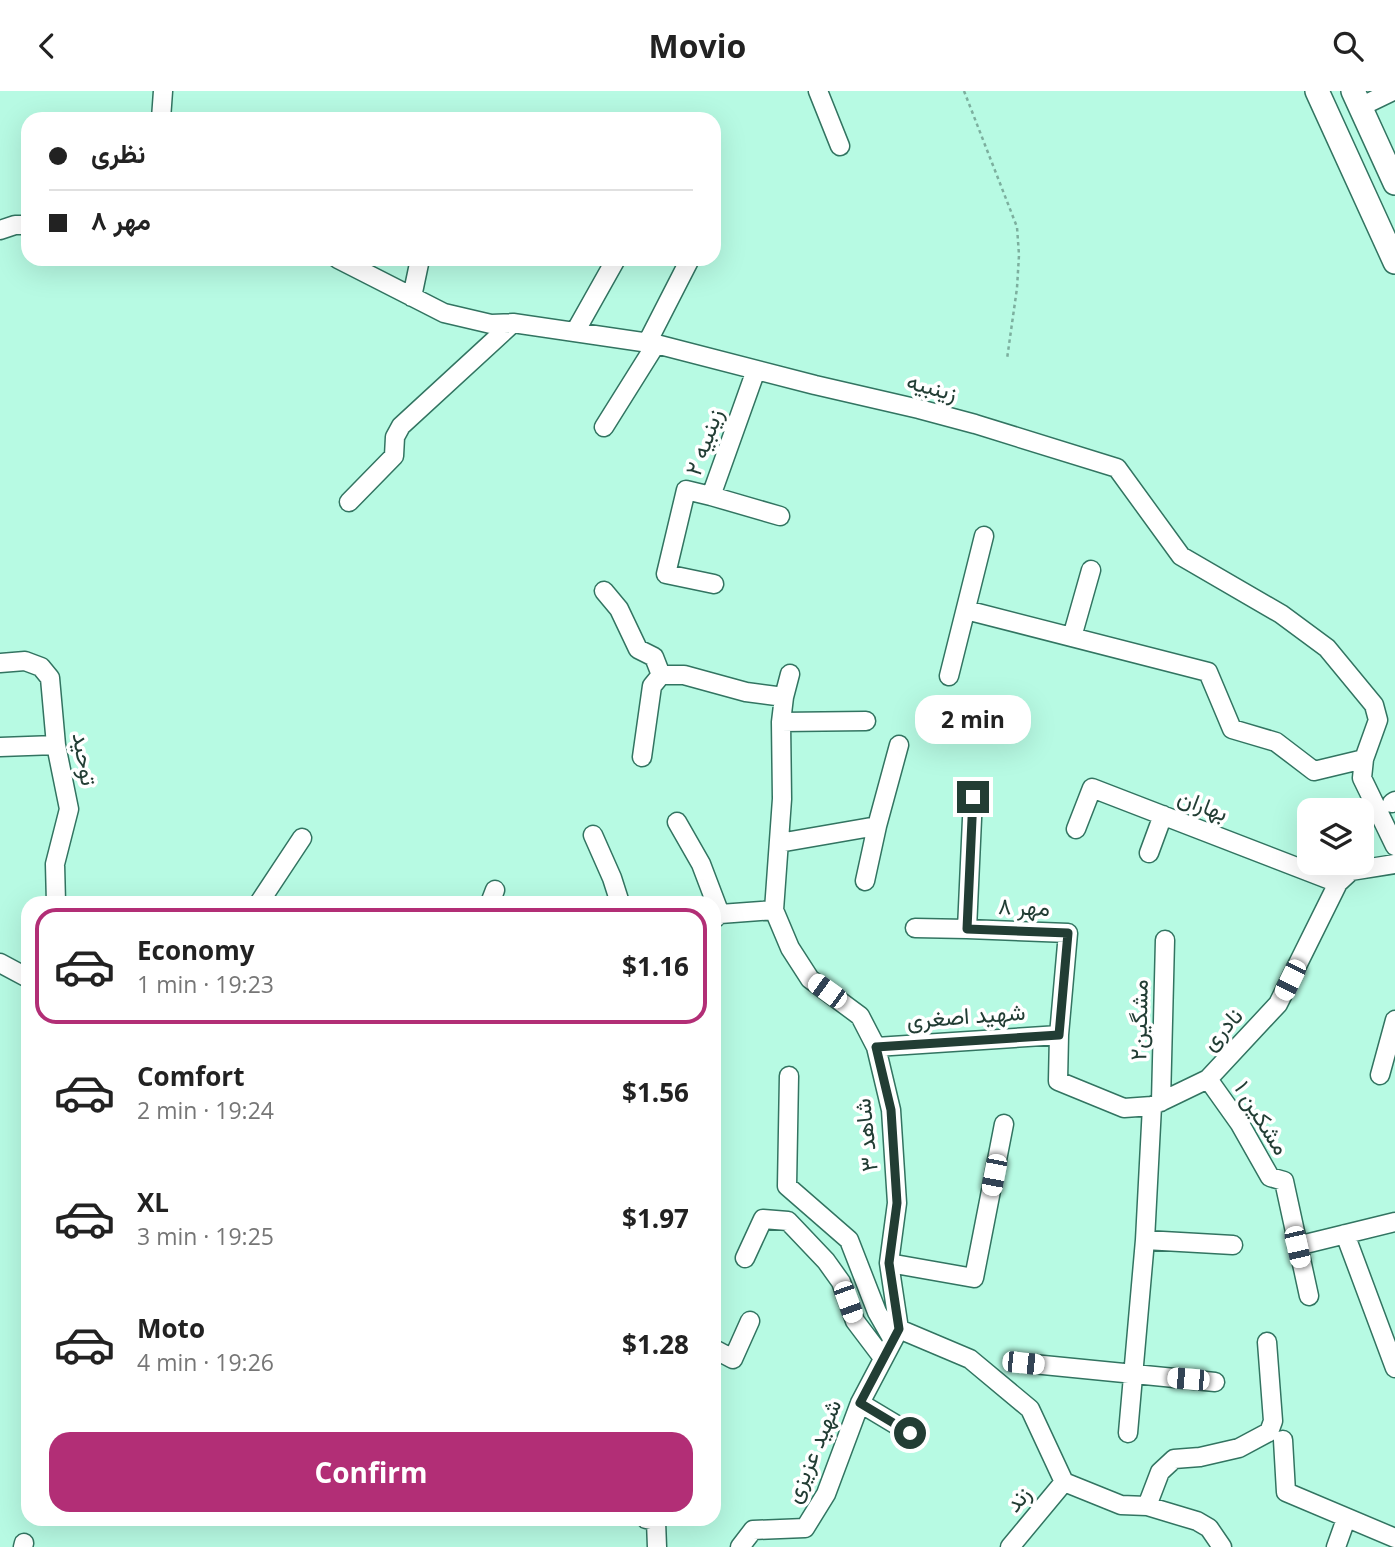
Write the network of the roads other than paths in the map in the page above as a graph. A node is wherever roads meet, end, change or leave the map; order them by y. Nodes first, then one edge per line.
1 (163, 91) edge
2 (818, 91) edge
3 (1317, 91) edge
4 (1393, 91) edge
5 (1357, 99) edge
6 (162, 112) edge
7 (840, 146) dead end
8 (1395, 184) edge
9 (21, 225) edge
10 (0, 230) edge
11 (1395, 263) edge
12 (352, 266) edge
13 (418, 266) edge
14 (612, 266) edge
15 (688, 266) edge
16 (412, 297) junction
17 (513, 323) junction
18 (575, 332) junction
19 (651, 344) junction
20 (756, 370) junction
21 (604, 427) dead end
22 (711, 496) junction
23 (349, 502) dead end
24 (780, 516) dead end
25 (984, 536) dead end
26 (1091, 570) dead end
27 (714, 584) dead end
28 (604, 591) dead end
29 (966, 610) junction
30 (1072, 637) junction
31 (0, 663) edge
32 (790, 674) dead end
33 (662, 675) junction
34 (949, 676) dead end
35 (784, 697) junction
36 (866, 721) dead end
37 (781, 722) junction
38 (56, 745) junction
39 (899, 745) dead end
40 (0, 747) edge
41 (642, 757) dead end
42 (1364, 759) junction
43 (973, 797) dead end
44 (1163, 815) junction
45 (677, 822) dead end
46 (877, 826) junction
47 (1076, 829) dead end
48 (593, 835) dead end
49 (302, 838) dead end
50 (779, 843) junction
51 (1395, 846) edge
52 (1149, 853) dead end
53 (1395, 864) edge
54 (865, 881) dead end
55 (1338, 883) junction
56 (56, 896) edge
57 (264, 896) edge
58 (618, 896) edge
59 (711, 896) edge
60 (775, 910) junction
61 (721, 916) edge
62 (915, 928) dead end
63 (967, 929) junction
64 (1165, 940) dead end
65 (0, 963) edge
66 (21, 974) edge
67 (1395, 1020) edge
68 (1059, 1035) junction
69 (876, 1047) junction
70 (1380, 1075) dead end
71 (789, 1076) dead end
72 (1208, 1079) junction
73 (1156, 1104) junction
74 (1004, 1124) dead end
75 (1395, 1222) edge
76 (1345, 1234) junction
77 (1145, 1240) junction
78 (1233, 1245) dead end
79 (1297, 1247) junction
80 (745, 1258) dead end
81 (889, 1263) junction
82 (1309, 1297) dead end
83 (750, 1321) dead end
84 (896, 1334) junction
85 (1267, 1342) dead end
86 (721, 1353) edge
87 (883, 1358) junction
88 (1023, 1363) dead end
89 (1395, 1368) edge
90 (1132, 1374) junction
91 (1216, 1382) dead end
92 (860, 1403) junction
93 (910, 1433) dead end
94 (1128, 1433) dead end
95 (1283, 1440) dead end
96 (1064, 1482) junction
97 (1147, 1506) junction
98 (1346, 1519) junction
99 (656, 1526) edge
100 (1395, 1538) edge
101 (657, 1547) edge
102 (740, 1547) edge
103 (1010, 1547) edge
104 (1222, 1547) edge
105 (1336, 1547) edge

1 - 6 street
2 - 7 street
3 - 11 main road
4 - 5 street
5 - 8 main road
9 - 10 street
12 - 16 street, زینبیه
13 - 16 street
14 - 18 street
15 - 19 street
16 - 17 street, زینبیه
17 - 18 street, زینبیه
17 - 23 street
18 - 19 street, زینبیه
19 - 20 street, زینبیه
19 - 21 street
20 - 22 street, زینبیه ۲
20 - 42 street, زینبیه
22 - 24 street
22 - 27 street, زینبیه ۲
25 - 29 street
26 - 30 street
28 - 33 street
29 - 30 street
29 - 34 street
30 - 42 street
31 - 38 street, توحید
32 - 35 street, شاهد ۳
33 - 35 street
33 - 41 street
35 - 37 street, شاهد ۳
36 - 37 street
37 - 50 street, شاهد ۳
38 - 40 street
38 - 56 street, توحید
39 - 46 street
42 - 51 street, زینبیه
43 - 63 street, مهر ۸
44 - 47 street, بهاران
44 - 52 street
44 - 55 street, بهاران
45 - 59 street
46 - 50 street
46 - 54 street
48 - 58 street
49 - 57 street
50 - 60 street, شاهد ۳
53 - 55 street
55 - 72 street, نادری
60 - 61 street
60 - 69 street, شاهد ۳
62 - 63 street
63 - 68 street, مهر ۸
64 - 73 street, مشگین۲
65 - 66 street
67 - 70 street
68 - 69 street, شهید اصغری
68 - 73 street, نادری
69 - 81 street, شاهد ۳
71 - 84 street
72 - 73 street, نادری
72 - 79 street, مشکین ۱
73 - 77 street, مشگین۲
74 - 81 street
75 - 76 street
76 - 79 street
76 - 89 street
77 - 78 street
77 - 90 street, مشگین۲
79 - 82 street, مشکین ۱
80 - 87 street
81 - 84 street, شاهد ۳
83 - 86 street
84 - 87 street, شهید عزیزی
84 - 96 street
85 - 97 street
87 - 92 street, شهید عزیزی
88 - 90 street
90 - 91 street
90 - 94 street, مشگین۲
92 - 93 street
92 - 102 street, شهید عزیزی
95 - 98 street
96 - 97 street
96 - 103 street, زند
97 - 104 street
98 - 100 street
98 - 105 street
99 - 101 street

